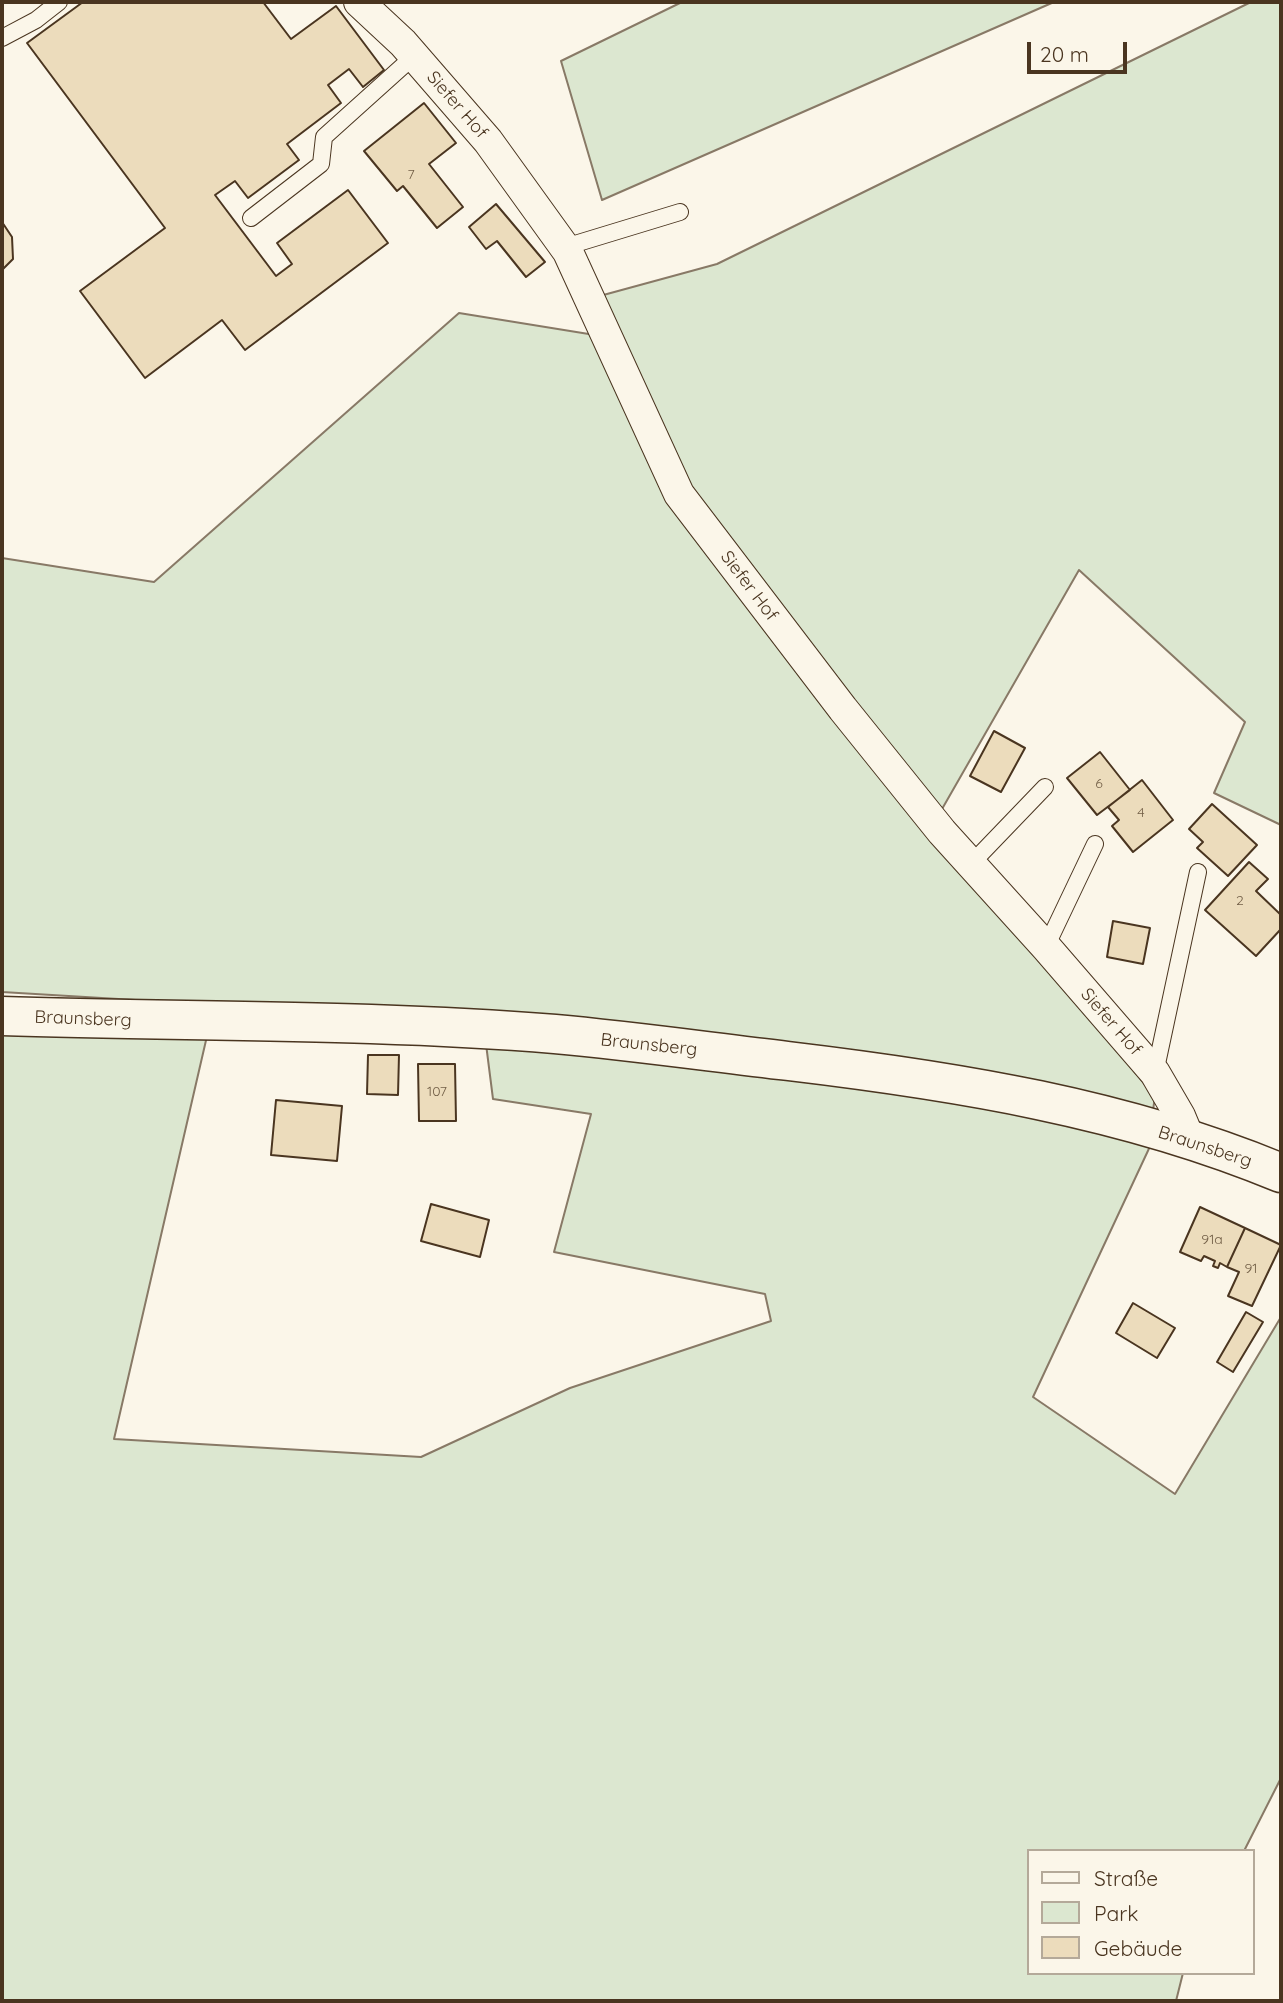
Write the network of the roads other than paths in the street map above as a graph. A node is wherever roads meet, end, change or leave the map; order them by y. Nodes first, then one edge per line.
1 (59, 2) edge
2 (359, 2) edge
3 (2, 37) edge
4 (414, 56) junction
5 (680, 212) dead end
6 (251, 218) dead end
7 (565, 247) junction
8 (1045, 787) dead end
9 (1095, 844) dead end
10 (971, 863) junction
11 (1198, 872) dead end
12 (1046, 947) junction
13 (2, 1016) edge
14 (1155, 1073) junction
15 (1190, 1140) junction
16 (1281, 1173) edge

1 - 3 lane
2 - 4 street, Siefer Hof
4 - 6 lane
4 - 7 street, Siefer Hof
5 - 7 lane
7 - 10 street, Siefer Hof
8 - 10 lane
9 - 12 lane
10 - 12 street, Siefer Hof
11 - 14 lane
12 - 14 street, Siefer Hof
13 - 15 main road, Braunsberg
14 - 15 street, Siefer Hof
15 - 16 main road, Braunsberg

